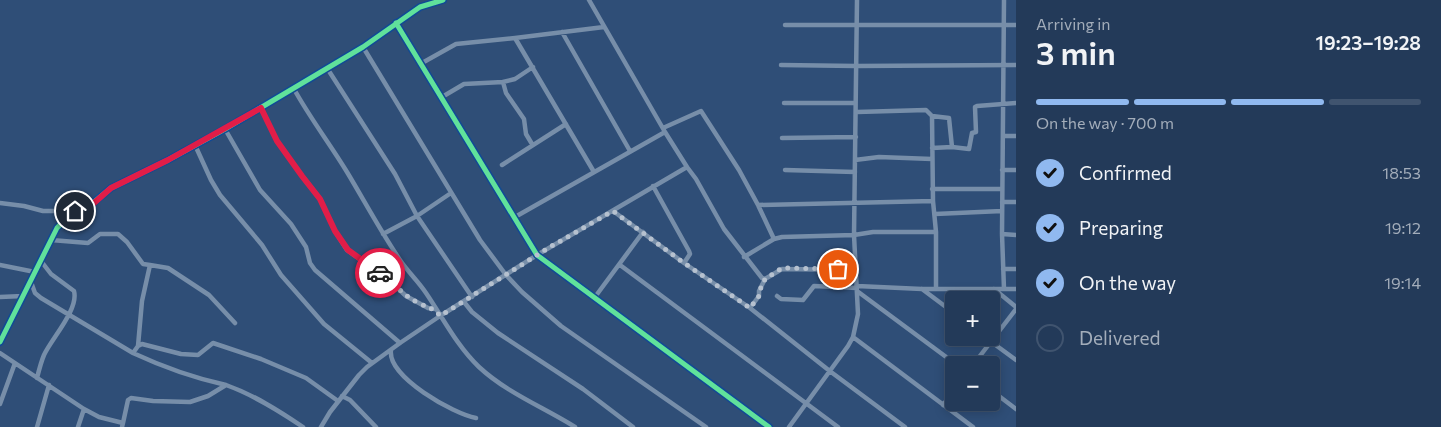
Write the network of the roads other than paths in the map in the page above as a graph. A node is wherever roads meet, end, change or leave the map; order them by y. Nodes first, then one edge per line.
1 (420, 0) edge
2 (443, 0) edge
3 (589, 0) edge
4 (858, 0) edge
5 (1004, 0) edge
6 (420, 7) junction
7 (396, 23) junction
8 (1003, 24) junction
9 (785, 25) dead end
10 (857, 25) junction
11 (1016, 25) edge
12 (604, 27) junction
13 (562, 32) junction
14 (516, 38) junction
15 (363, 46) junction
16 (422, 63) junction
17 (781, 65) dead end
18 (1004, 65) junction
19 (1016, 65) edge
20 (856, 66) junction
21 (532, 67) junction
22 (327, 68) junction
23 (503, 82) junction
24 (294, 89) junction
25 (442, 97) junction
26 (784, 103) dead end
27 (855, 103) junction
28 (1003, 103) junction
29 (1016, 103) edge
30 (261, 108) junction
31 (857, 112) junction
32 (932, 116) junction
33 (566, 124) junction
34 (225, 129) junction
35 (664, 130) junction
36 (1003, 136) junction
37 (1016, 136) edge
38 (856, 137) junction
39 (782, 138) dead end
40 (532, 144) junction
41 (195, 145) junction
42 (952, 147) junction
43 (932, 148) junction
44 (630, 151) junction
45 (932, 159) junction
46 (856, 160) junction
47 (502, 165) dead end
48 (687, 167) junction
49 (785, 170) dead end
50 (1002, 170) junction
51 (1016, 170) edge
52 (594, 172) junction
53 (855, 172) junction
54 (653, 186) junction
55 (932, 189) junction
56 (1002, 189) junction
57 (451, 193) junction
58 (854, 202) junction
59 (932, 202) junction
60 (1002, 202) junction
61 (1016, 202) edge
62 (0, 203) edge
63 (758, 205) junction
64 (75, 211) junction
65 (613, 211) junction
66 (1002, 211) junction
67 (935, 214) junction
68 (417, 216) junction
69 (515, 217) junction
70 (643, 232) junction
71 (936, 232) junction
72 (383, 234) junction
73 (1002, 234) junction
74 (854, 235) junction
75 (1016, 235) edge
76 (51, 240) junction
77 (774, 240) junction
78 (537, 255) junction
79 (744, 257) junction
80 (41, 261) junction
81 (684, 263) junction
82 (0, 265) edge
83 (150, 265) junction
84 (620, 265) junction
85 (1016, 269) edge
86 (855, 270) junction
87 (1003, 270) junction
88 (36, 272) junction
89 (506, 275) junction
90 (765, 279) junction
91 (31, 282) junction
92 (857, 288) junction
93 (936, 288) junction
94 (922, 289) junction
95 (994, 289) junction
96 (1004, 289) junction
97 (1016, 289) edge
98 (23, 296) junction
99 (777, 296) dead end
100 (0, 297) edge
101 (472, 297) junction
102 (595, 297) junction
103 (464, 302) junction
104 (945, 306) edge
105 (750, 308) junction
106 (1016, 308) edge
107 (435, 309) junction
108 (69, 315) junction
109 (440, 316) junction
110 (235, 322) dead end
111 (1000, 326) edge
112 (853, 337) junction
113 (0, 342) edge
114 (400, 343) junction
115 (138, 346) junction
116 (998, 346) edge
117 (391, 350) junction
118 (0, 353) edge
119 (133, 353) junction
120 (945, 356) edge
121 (1016, 360) edge
122 (15, 363) junction
123 (372, 364) junction
124 (830, 372) junction
125 (37, 378) junction
126 (49, 385) junction
127 (226, 385) junction
128 (342, 396) junction
129 (1000, 397) edge
130 (338, 401) junction
131 (945, 402) edge
132 (0, 404) edge
133 (807, 404) junction
134 (943, 405) junction
135 (84, 409) junction
136 (1016, 409) edge
137 (476, 418) dead end
138 (122, 425) edge
139 (37, 427) edge
140 (78, 427) edge
141 (303, 427) edge
142 (321, 427) edge
143 (376, 427) edge
144 (576, 427) edge
145 (633, 427) edge
146 (706, 427) edge
147 (769, 427) edge
148 (789, 427) edge
149 (838, 427) edge
150 (905, 427) edge
151 (972, 427) edge

1 - 6 street
2 - 6 street
3 - 12 street
4 - 10 street
5 - 8 street
6 - 7 street
7 - 15 street
7 - 16 street
8 - 10 street
8 - 11 street
8 - 18 street
9 - 10 street
10 - 20 street
12 - 13 street
12 - 35 street
13 - 14 street
13 - 44 street
14 - 16 street
14 - 21 street
15 - 22 street
15 - 57 street
16 - 25 street
17 - 20 street
18 - 19 street
18 - 20 street
18 - 28 street
20 - 27 street
21 - 23 street
21 - 33 street
22 - 24 street
22 - 68 street
23 - 25 street
23 - 40 street
24 - 30 street
24 - 72 street
25 - 69 street
26 - 27 street
27 - 31 street
28 - 29 street
28 - 36 street
28 - 42 street
30 - 34 street
30 - 107 street
31 - 32 street
31 - 38 street
32 - 42 street
32 - 43 street
33 - 40 street
33 - 52 street
34 - 41 street
34 - 114 street
35 - 44 street
35 - 48 street
35 - 63 street
36 - 37 street
36 - 50 street
38 - 39 street
38 - 46 street
40 - 47 street
41 - 64 street
41 - 123 street
42 - 43 street
43 - 45 street
44 - 52 street
45 - 46 street
45 - 55 street
46 - 53 street
48 - 54 street
48 - 79 street
49 - 53 street
50 - 51 street
50 - 56 street
52 - 69 street
53 - 58 street
54 - 65 street
54 - 81 street
55 - 56 street
55 - 59 street
56 - 60 street
57 - 68 street
57 - 89 street
58 - 59 street
58 - 63 street
58 - 74 street
59 - 67 street
60 - 61 street
60 - 66 street
62 - 64 street
63 - 77 street
64 - 76 street
65 - 70 street
65 - 78 street
66 - 67 street
66 - 73 street
67 - 71 street
68 - 72 street
68 - 101 street
69 - 78 street
70 - 81 street
70 - 84 street
71 - 74 street
71 - 93 street
72 - 107 street
73 - 75 street
73 - 87 street
74 - 77 street
74 - 86 street
76 - 80 street
76 - 83 street
77 - 79 street
78 - 89 street
78 - 102 street
79 - 90 street
80 - 88 street
80 - 108 street
81 - 105 street
82 - 88 street
83 - 110 street
83 - 115 street
84 - 102 street
84 - 133 street
85 - 87 street
86 - 90 street
86 - 92 street
87 - 96 street
88 - 91 street
89 - 101 street
89 - 146 street
90 - 105 street
91 - 98 street
91 - 108 street
92 - 94 street
92 - 99 street
92 - 112 street
92 - 120 street
93 - 94 street
93 - 95 street
94 - 104 street
95 - 96 street
95 - 106 street
96 - 97 street
98 - 100 street
98 - 113 street
101 - 103 street
102 - 147 street
103 - 109 street
103 - 145 street
105 - 124 street
106 - 111 street
107 - 109 street
108 - 119 street
108 - 125 street
109 - 114 street
109 - 144 street
112 - 124 street
112 - 134 street
114 - 117 street
115 - 119 street
115 - 130 street
116 - 121 street
117 - 123 street
117 - 137 street
118 - 122 street
119 - 127 street
122 - 125 street
122 - 132 street
123 - 128 street
124 - 133 street
124 - 150 street
125 - 126 street
126 - 135 street
126 - 139 street
127 - 138 street
127 - 141 street
128 - 130 street
128 - 143 street
129 - 136 street
130 - 142 street
131 - 134 street
133 - 148 street
133 - 149 street
134 - 151 street
135 - 138 street
135 - 140 street

